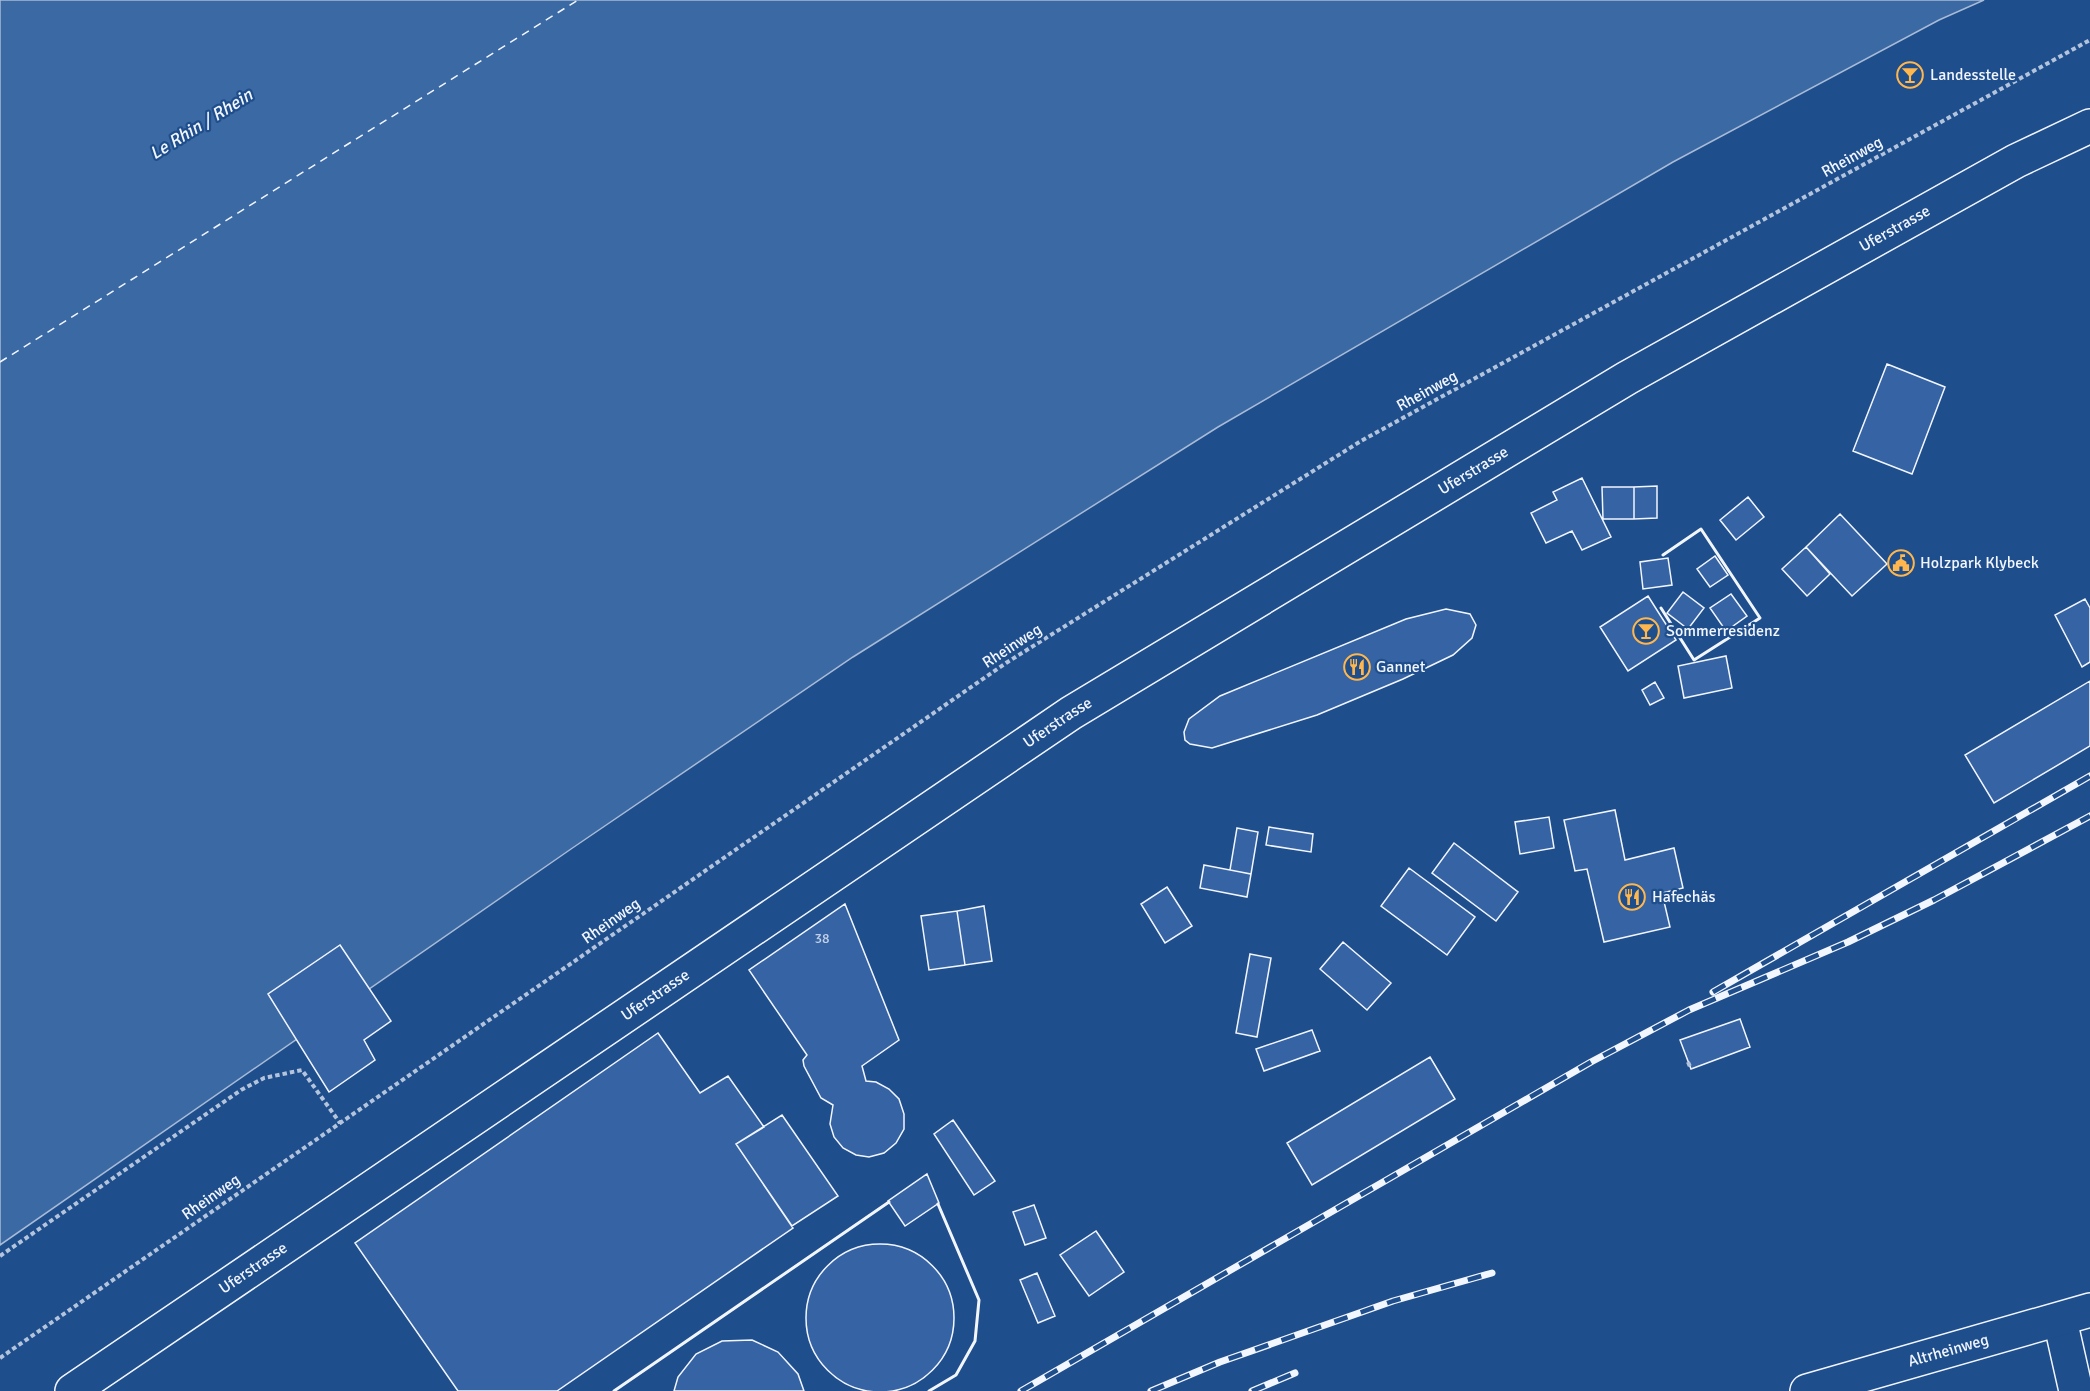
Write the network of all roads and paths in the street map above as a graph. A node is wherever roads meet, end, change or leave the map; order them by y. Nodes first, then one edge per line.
1 (2090, 40) edge
2 (2090, 126) edge
3 (1688, 1062) dead end
4 (1690, 1069) dead end
5 (340, 1123) junction
6 (0, 1256) edge
7 (2075, 1315) edge
8 (0, 1358) edge
9 (72, 1391) edge
10 (1807, 1391) edge
11 (2076, 1391) edge

1 - 5 path, Rheinweg
2 - 9 street, Uferstrasse
3 - 4 path
5 - 6 path
5 - 8 path, Rheinweg
7 - 10 street, Altrheinweg
7 - 11 street

